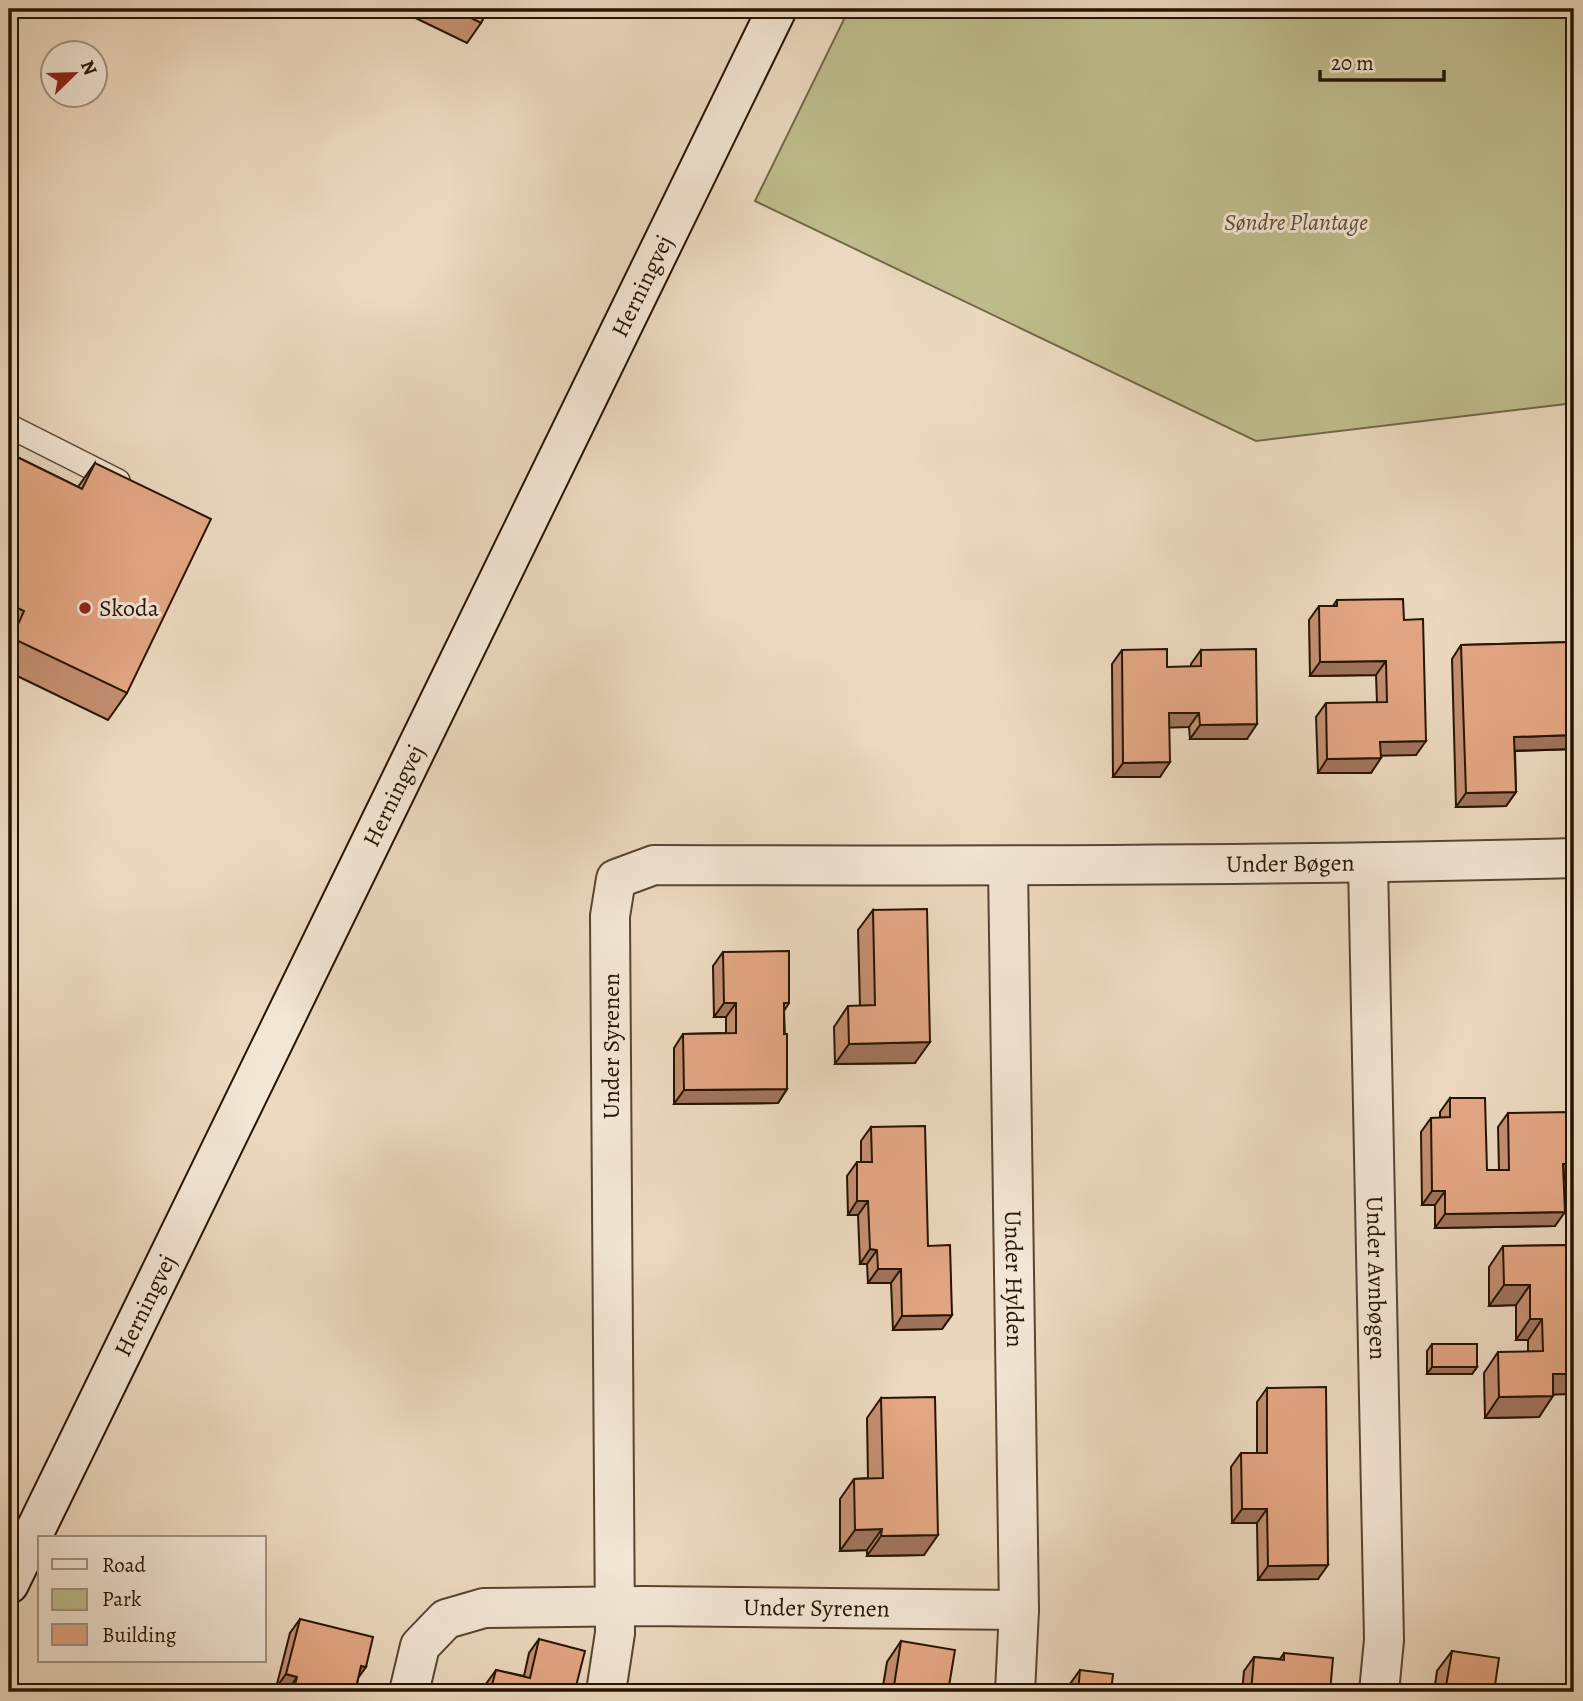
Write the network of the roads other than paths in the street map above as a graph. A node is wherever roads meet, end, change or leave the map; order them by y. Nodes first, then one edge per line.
1 (777, 9) edge
2 (9, 426) edge
3 (143, 494) edge
4 (1574, 858) edge
5 (1368, 863) junction
6 (1008, 866) junction
7 (9, 1584) edge
8 (615, 1606) junction
9 (1019, 1610) junction
10 (409, 1692) edge
11 (606, 1692) edge
12 (1015, 1692) edge
13 (1379, 1692) edge

1 - 7 street, Herningvej
2 - 3 lane
4 - 5 street, Under Bøgen
5 - 6 street, Under Bøgen
5 - 13 street, Under Avnbøgen
6 - 8 street, Under Syrenen
6 - 9 street, Under Hylden
8 - 9 street, Under Syrenen
8 - 10 street, Under Syrenen
8 - 11 street, Under Syrenen
9 - 12 street, Under Hylden

